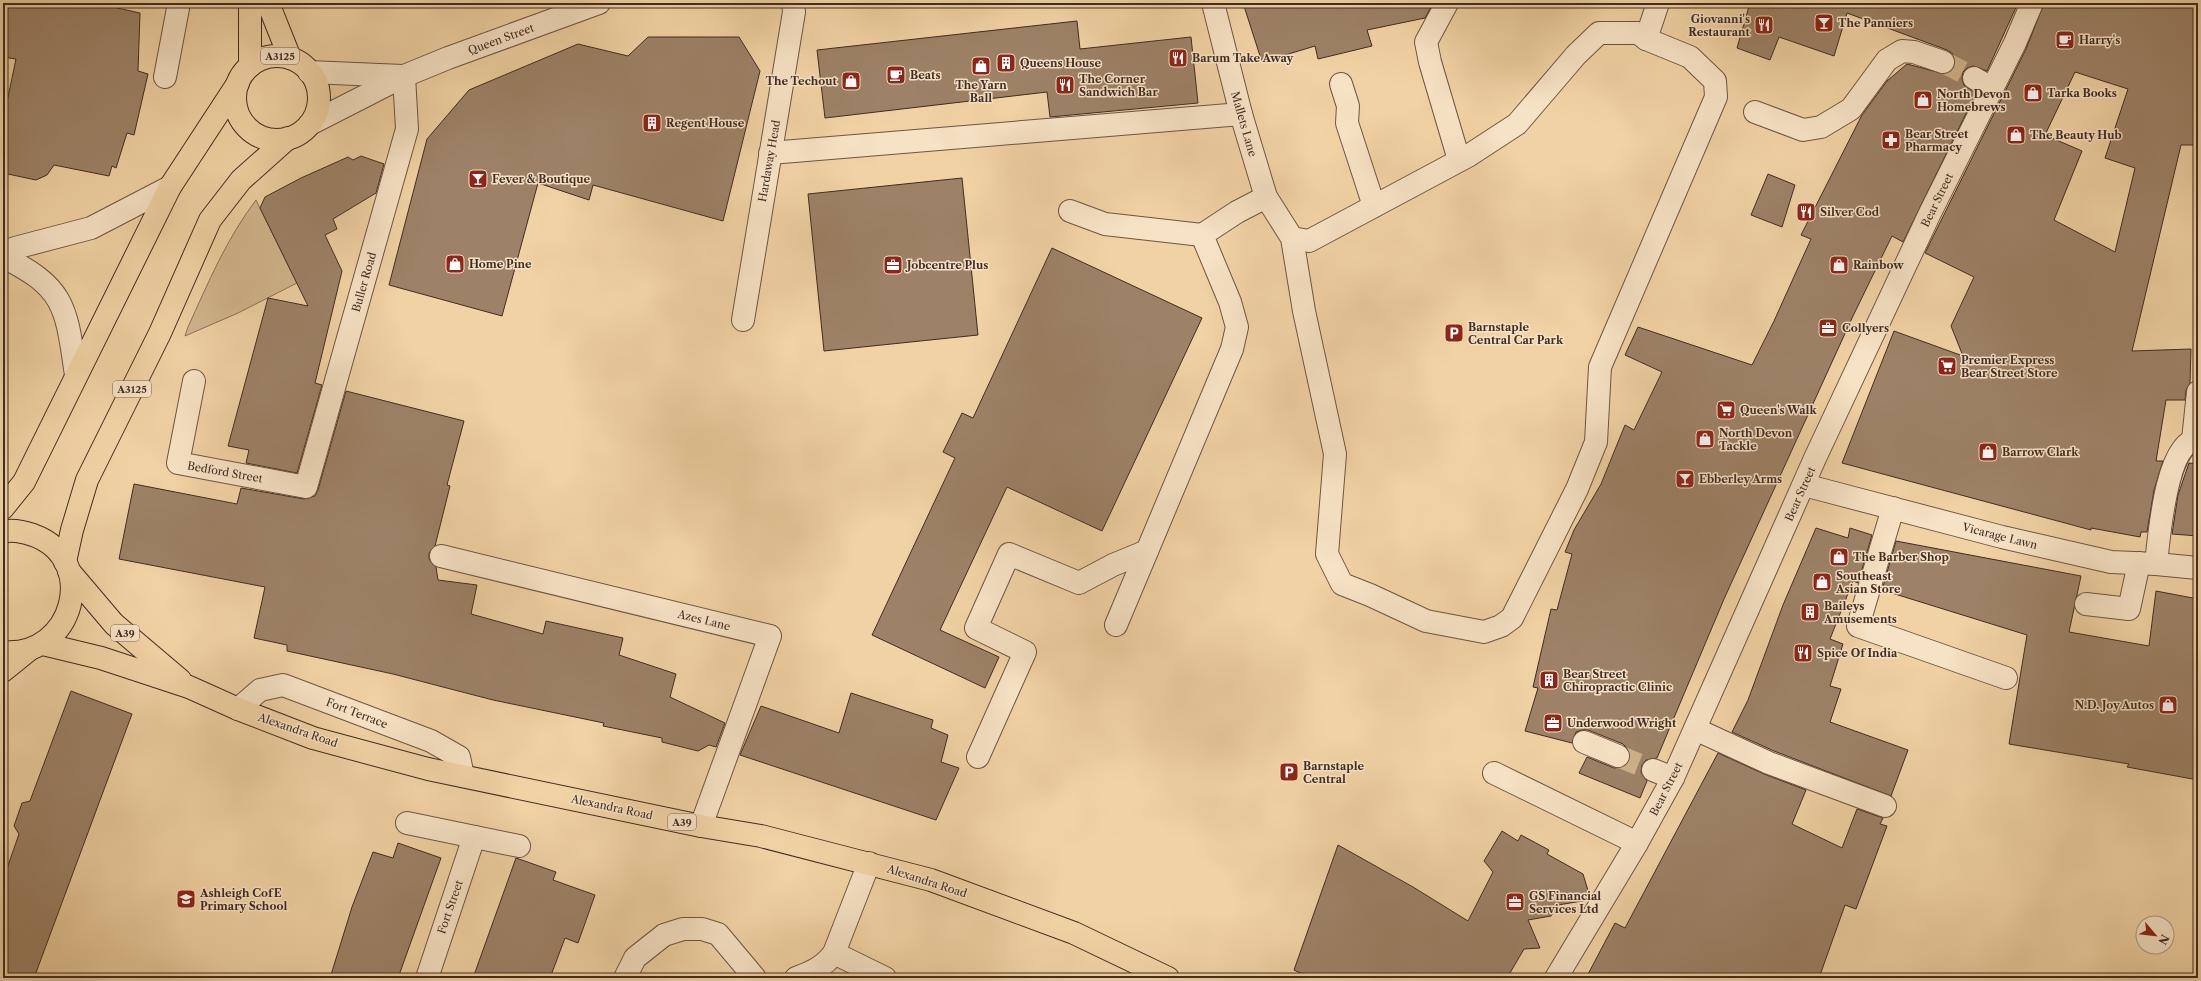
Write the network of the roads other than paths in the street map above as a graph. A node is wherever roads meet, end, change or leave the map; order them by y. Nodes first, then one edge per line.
1 (179, 3) edge
2 (250, 3) edge
3 (268, 3) edge
4 (599, 3) edge
5 (793, 3) edge
6 (1213, 3) edge
7 (1447, 3) edge
8 (1658, 3) edge
9 (2032, 3) edge
10 (1646, 39) junction
11 (290, 58) junction
12 (1942, 62) tunnel mouth
13 (309, 72) junction
14 (244, 74) junction
15 (404, 76) junction
16 (165, 77) dead end
17 (1341, 84) dead end
18 (1755, 112) dead end
19 (1241, 114) junction
20 (310, 124) junction
21 (288, 138) junction
22 (770, 153) junction
23 (1459, 160) junction
24 (170, 187) junction
25 (1266, 197) junction
26 (1374, 206) junction
27 (1070, 211) dead end
28 (1202, 235) junction
29 (1292, 238) junction
30 (3, 253) edge
31 (3, 256) edge
32 (743, 320) dead end
33 (76, 374) junction
34 (194, 381) dead end
35 (2198, 392) edge
36 (2195, 440) edge
37 (1804, 485) junction
38 (306, 487) joint
39 (3, 508) edge
40 (1893, 508) junction
41 (3, 532) edge
42 (1147, 551) junction
43 (441, 556) dead end
44 (2147, 563) junction
45 (67, 566) junction
46 (2198, 568) edge
47 (2086, 604) dead end
48 (1116, 625) dead end
49 (36, 647) junction
50 (3, 652) edge
51 (3, 671) edge
52 (2006, 678) dead end
53 (189, 687) junction
54 (238, 709) junction
55 (1695, 729) junction
56 (1584, 742) dead end
57 (1618, 756) tunnel mouth
58 (978, 757) dead end
59 (1653, 770) tunnel mouth
60 (1494, 773) dead end
61 (463, 776) junction
62 (1673, 778) junction
63 (1885, 806) dead end
64 (406, 823) dead end
65 (701, 826) junction
66 (474, 837) junction
67 (1637, 843) junction
68 (519, 846) dead end
69 (869, 863) junction
70 (834, 953) junction
71 (427, 978) edge
72 (625, 978) edge
73 (755, 978) edge
74 (796, 978) edge
75 (885, 978) edge
76 (1168, 978) edge
77 (1556, 978) edge

1 - 16 street
2 - 14 main road, A3125
3 - 11 main road, A3125
4 - 15 street, Queen Street
5 - 22 street, Hardaway Head
6 - 19 street, Mallets Lane
7 - 23 street
8 - 10 street
9 - 37 street, Bear Street
10 - 23 street
10 - 29 street
11 - 13 main road, A3125
11 - 14 main road, A3125
12 - 18 street
13 - 15 street, Queen Street
13 - 20 main road, A3125
14 - 21 main road, A3125
14 - 24 main road
15 - 20 street, Queen Street
15 - 38 street, Buller Road
17 - 26 street
19 - 22 street
19 - 25 street, Mallets Lane
20 - 21 main road, A3125
21 - 45 main road, A3125
22 - 32 street, Hardaway Head
23 - 26 street
24 - 30 street
24 - 33 main road
25 - 28 street
25 - 29 street, Mallets Lane
26 - 29 street
27 - 28 street
28 - 42 street
31 - 33 street
33 - 39 main road
34 - 38 street, Bedford Street
35 - 36 street
36 - 44 street
37 - 40 street, Vicarage Lawn
37 - 55 street, Bear Street
40 - 44 street, Vicarage Lawn
40 - 52 street
41 - 45 main road, A39
42 - 48 street
42 - 58 street
43 - 65 street, Azes Lane
44 - 46 street, Vicarage Lawn
44 - 47 street
45 - 49 main road, A39
45 - 53 main road, Alexandra Road / A39
49 - 50 main road, A39
49 - 51 main road, A39
49 - 53 main road, Alexandra Road / A39
53 - 54 main road, Alexandra Road / A39
54 - 61 main road, Alexandra Road / A39
54 - 61 street, Fort Terrace
55 - 62 street, Bear Street
55 - 63 street
56 - 57 street
59 - 62 street
60 - 67 street
61 - 65 main road, Alexandra Road / A39
62 - 67 street, Bear Street
64 - 66 street
65 - 69 main road, Alexandra Road / A39
66 - 68 street
66 - 71 street, Fort Street
67 - 77 street, Bear Street
69 - 70 street
69 - 76 main road, Alexandra Road / A39
70 - 74 street
70 - 75 street
72 - 73 street

